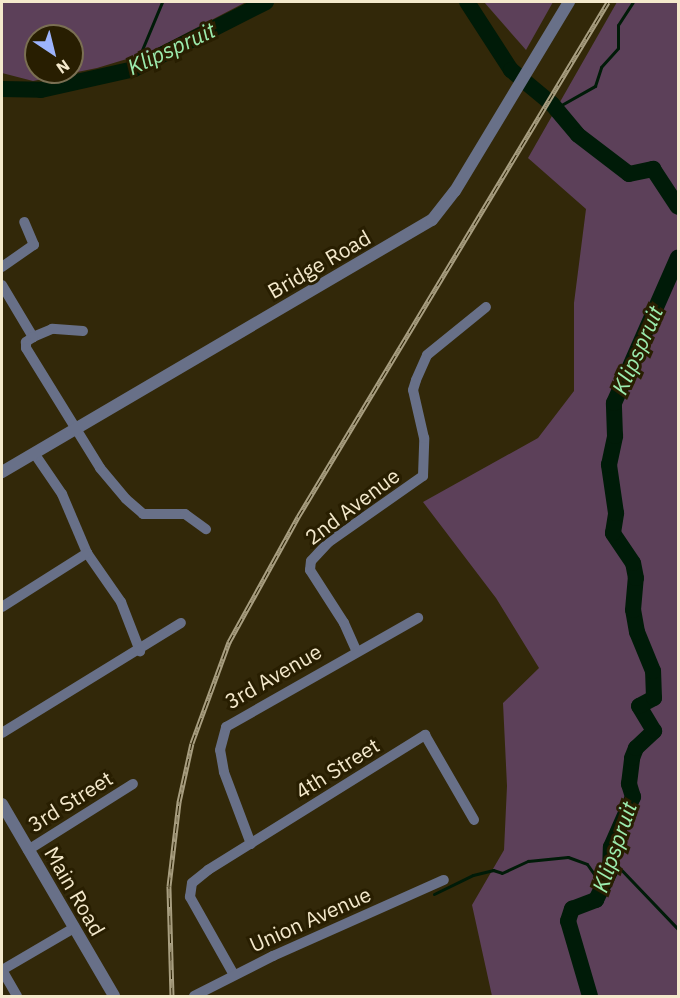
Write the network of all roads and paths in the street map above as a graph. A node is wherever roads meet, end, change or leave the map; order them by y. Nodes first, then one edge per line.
1 (569, 2) edge
2 (24, 222) dead end
3 (2, 267) edge
4 (2, 285) edge
5 (486, 307) dead end
6 (83, 330) dead end
7 (33, 337) junction
8 (76, 428) junction
9 (34, 453) junction
10 (2, 472) edge
11 (206, 529) dead end
12 (87, 554) junction
13 (2, 607) edge
14 (418, 618) dead end
15 (181, 623) dead end
16 (356, 650) junction
17 (140, 651) junction
18 (2, 733) edge
19 (133, 784) dead end
20 (2, 804) edge
21 (474, 820) dead end
22 (251, 844) junction
23 (28, 850) junction
24 (444, 880) dead end
25 (74, 928) junction
26 (2, 970) edge
27 (234, 975) junction
28 (17, 996) edge
29 (114, 996) edge
30 (194, 996) edge

1 - 8 street, Bridge Road
2 - 3 street
4 - 7 street
5 - 16 street, 2nd Avenue
6 - 7 street
7 - 8 street
8 - 9 street, Bridge Road
8 - 11 street
9 - 10 street, Bridge Road
9 - 12 street
12 - 13 street
12 - 17 street
14 - 16 street, 3rd Avenue
15 - 17 street
16 - 22 street, 3rd Avenue
17 - 18 street
19 - 23 street, 3rd Street
20 - 23 street, Main Road
21 - 22 street, 4th Street
22 - 27 street, 4th Street
23 - 25 street, Main Road
24 - 27 street, Union Avenue
25 - 26 street
25 - 29 street, Main Road
26 - 28 street
27 - 30 street, Union Avenue

